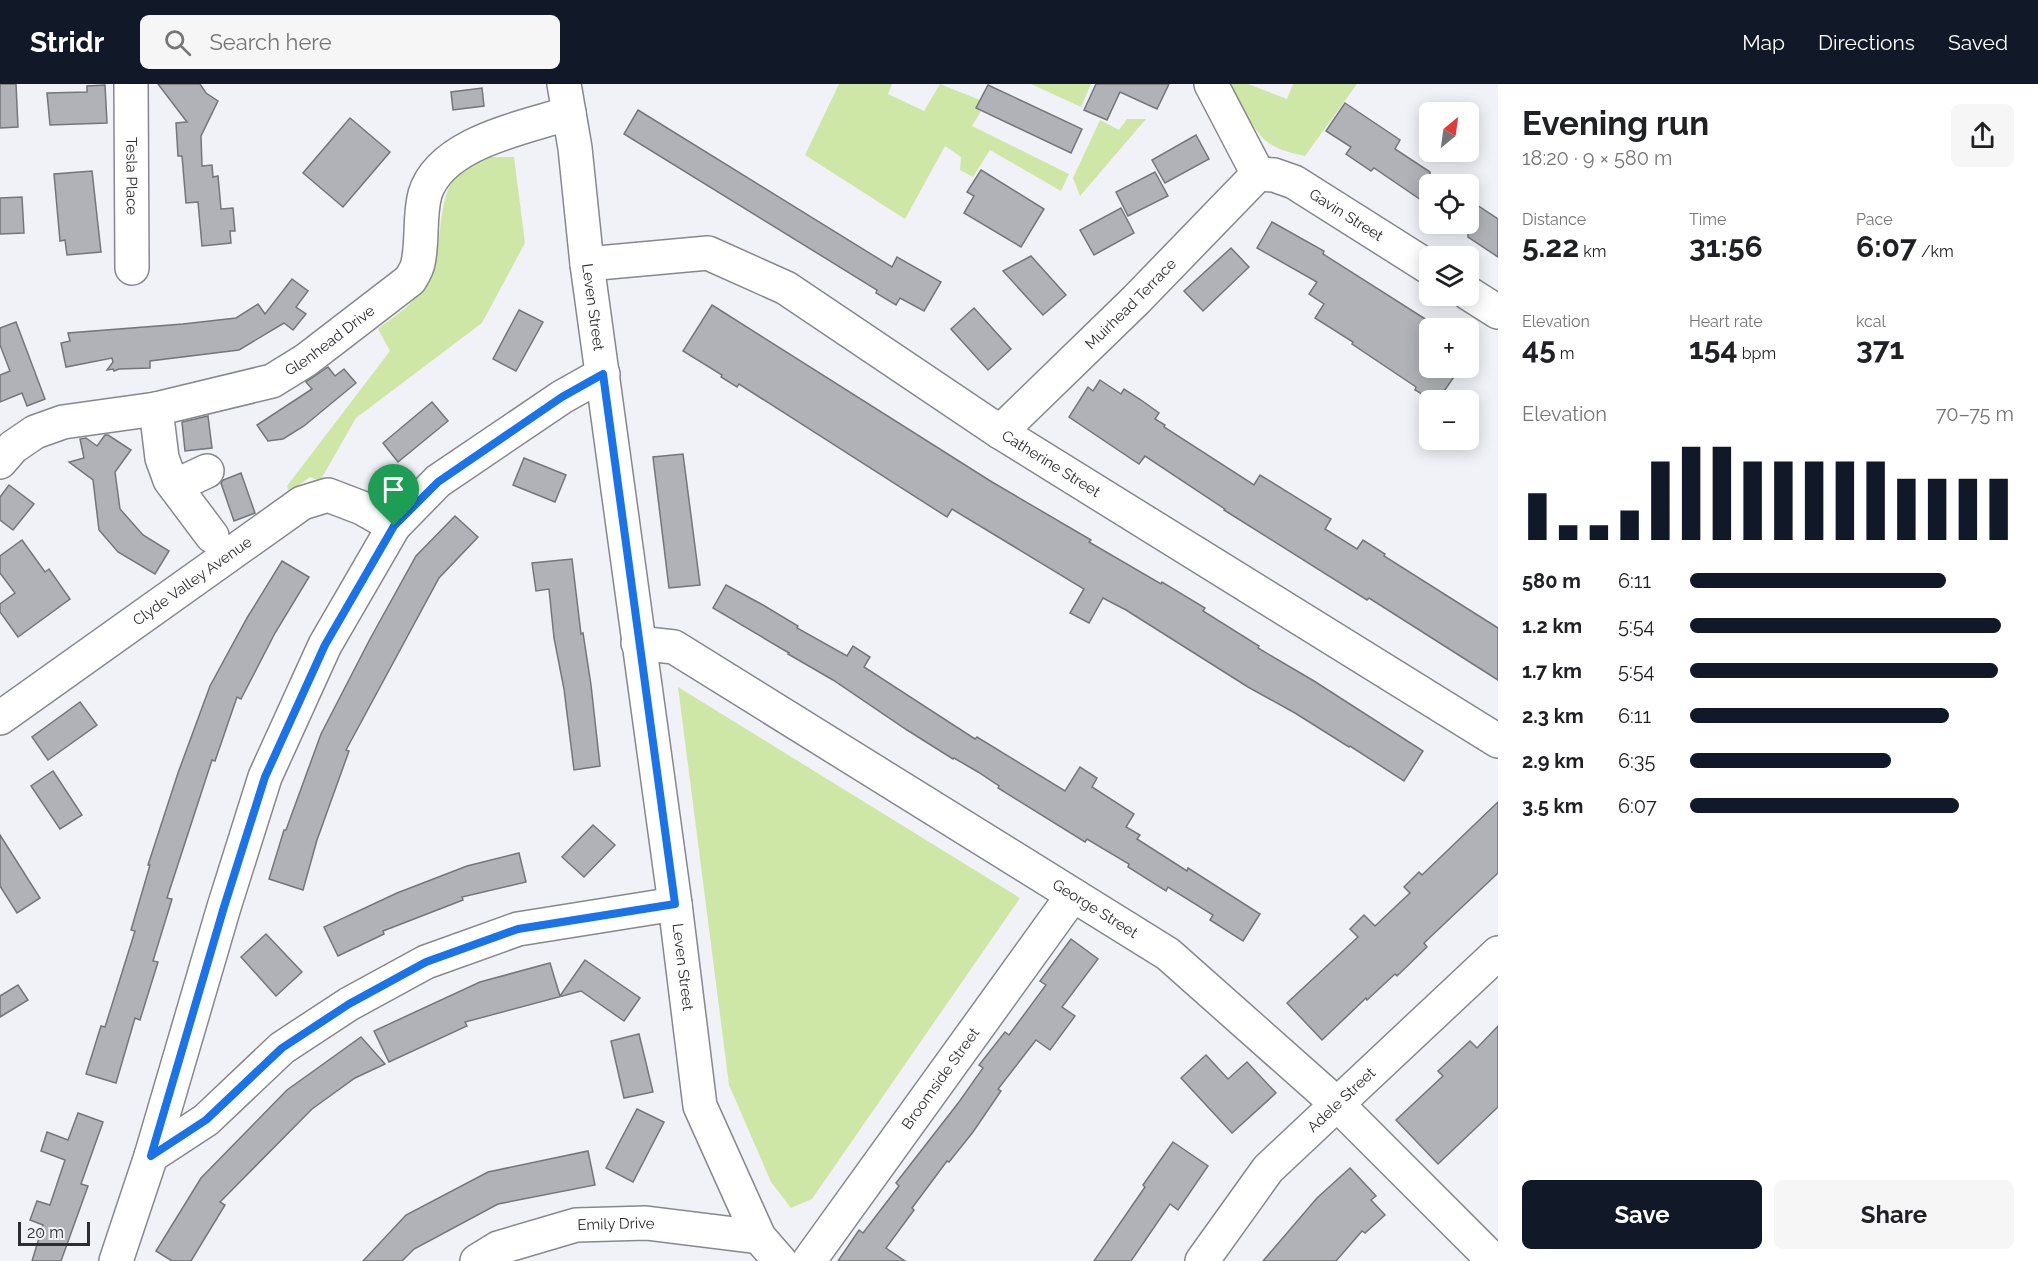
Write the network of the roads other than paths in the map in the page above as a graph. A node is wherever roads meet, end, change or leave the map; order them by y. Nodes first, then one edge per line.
1 (131, 84) edge
2 (1211, 84) edge
3 (566, 99) edge
4 (1258, 174) junction
5 (1419, 261) edge
6 (587, 264) junction
7 (132, 268) dead end
8 (1479, 300) edge
9 (1498, 312) edge
10 (603, 374) junction
11 (156, 409) junction
12 (1000, 432) junction
13 (0, 462) edge
14 (207, 471) dead end
15 (175, 486) junction
16 (394, 526) junction
17 (212, 536) dead end
18 (638, 643) junction
19 (0, 718) edge
20 (1498, 741) edge
21 (1073, 895) junction
22 (675, 904) junction
23 (1498, 952) edge
24 (1337, 1104) junction
25 (151, 1156) junction
26 (759, 1237) junction
27 (116, 1261) edge
28 (477, 1261) edge
29 (780, 1261) edge
30 (809, 1261) edge
31 (1202, 1261) edge
32 (1494, 1261) edge

1 - 7 street, Tesla Place
2 - 4 street
3 - 6 street, Leven Street
3 - 11 street, Glenhead Drive
4 - 5 street, Gavin Street
4 - 12 street, Muirhead Terrace
6 - 10 street, Leven Street
6 - 12 street, Catherine Street
8 - 9 street
10 - 16 street
10 - 18 street, Leven Street
11 - 13 street, Glenhead Drive
11 - 15 street
12 - 20 street, Catherine Street
14 - 15 street
15 - 17 street
16 - 19 street, Clyde Valley Avenue
16 - 25 street
18 - 21 street, George Street
18 - 22 street, Leven Street
21 - 24 street, George Street
21 - 30 street, Broomside Street
22 - 25 street
22 - 26 street, Leven Street
23 - 24 street, Adele Street
24 - 31 street, Adele Street
24 - 32 street, George Street
25 - 27 street
26 - 28 street, Emily Drive
26 - 29 street, Leven Street

